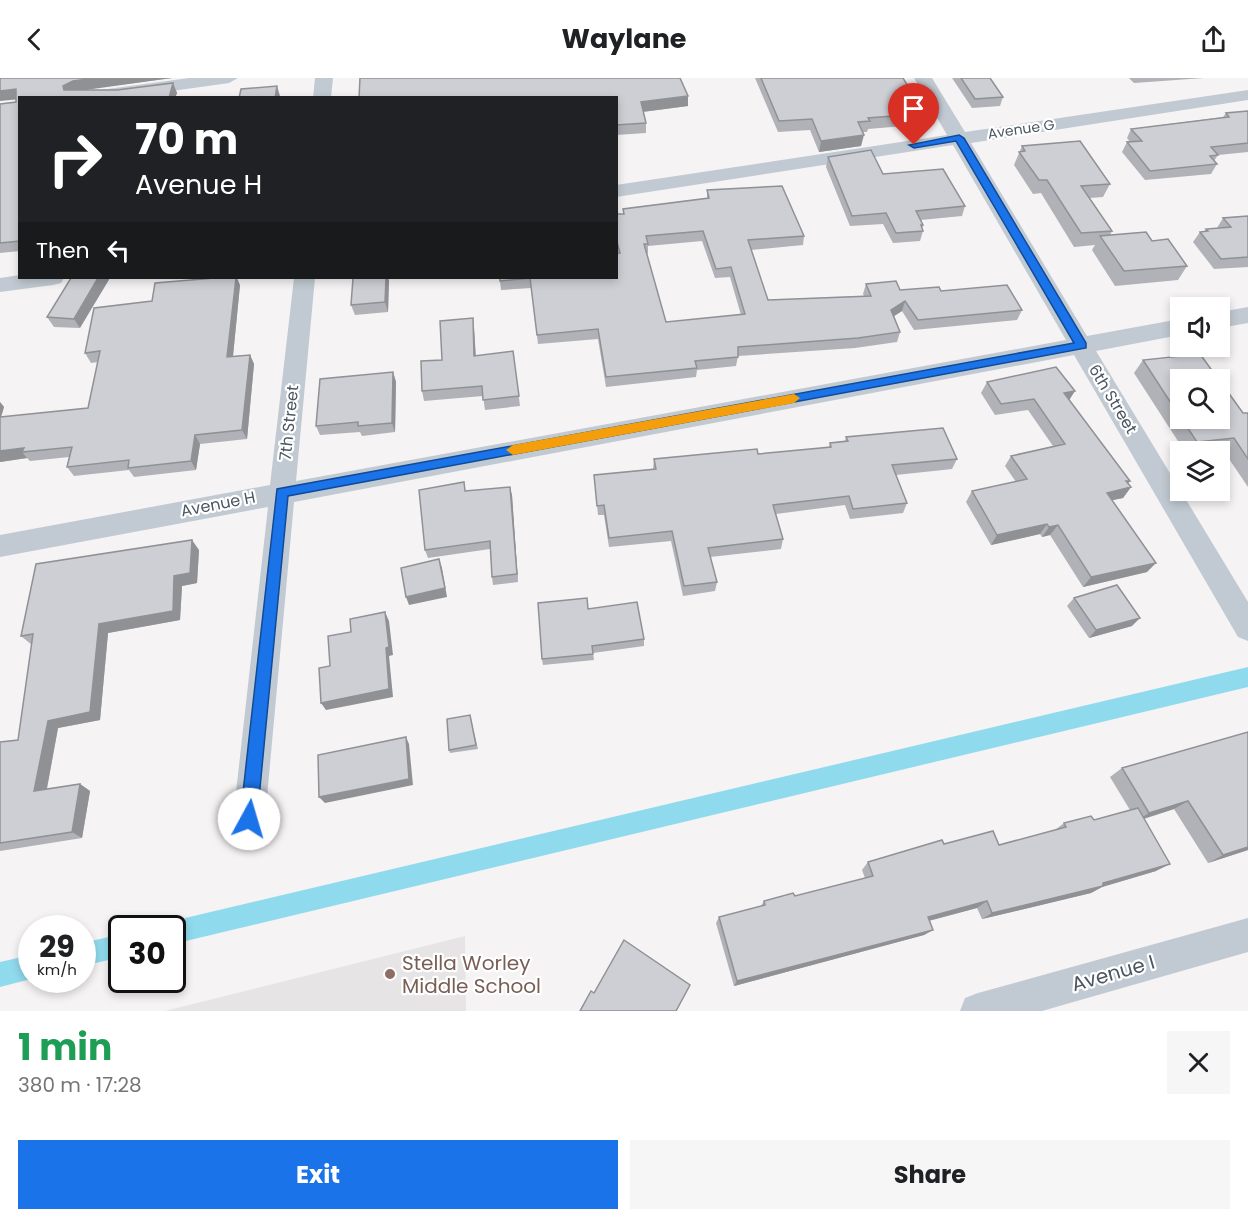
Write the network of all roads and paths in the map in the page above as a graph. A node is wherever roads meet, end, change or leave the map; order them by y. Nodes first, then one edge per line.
1 (230, 78) edge
2 (324, 78) edge
3 (923, 78) edge
4 (1248, 95) edge
5 (93, 96) edge
6 (322, 96) edge
7 (959, 138) junction
8 (618, 191) edge
9 (45, 279) edge
10 (304, 279) edge
11 (0, 285) edge
12 (1248, 315) edge
13 (1230, 318) edge
14 (1170, 329) edge
15 (1082, 346) junction
16 (282, 492) junction
17 (0, 546) edge
18 (1248, 628) edge
19 (249, 819) dead end
20 (1248, 935) edge
21 (978, 1011) edge

1 - 5 street
2 - 6 street
3 - 7 street, 6th Street
4 - 7 street, Avenue G
7 - 8 street, Avenue G
7 - 15 street, 6th Street
9 - 11 street
10 - 16 street, 7th Street
12 - 13 street
14 - 15 street, Avenue H
15 - 16 street, Avenue H
15 - 18 street, 6th Street
16 - 17 street, Avenue H
16 - 19 street, 7th Street
20 - 21 street, Avenue I

